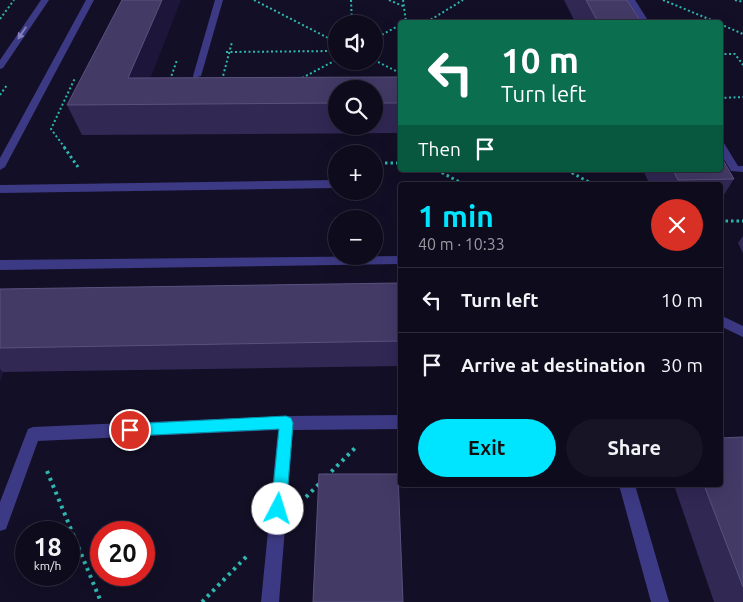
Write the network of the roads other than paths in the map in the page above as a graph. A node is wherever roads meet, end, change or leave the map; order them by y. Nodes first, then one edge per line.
1 (45, 0) edge
2 (90, 0) edge
3 (219, 0) edge
4 (631, 0) edge
5 (644, 20) edge
6 (0, 66) edge
7 (196, 76) edge
8 (723, 150) edge
9 (0, 168) edge
10 (743, 169) edge
11 (328, 184) edge
12 (0, 189) edge
13 (398, 260) edge
14 (0, 265) edge
15 (723, 322) edge
16 (743, 332) edge
17 (398, 422) edge
18 (286, 423) junction
19 (628, 487) edge
20 (0, 523) edge
21 (270, 602) edge
22 (660, 602) edge

1 -> 6 street
2 - 9 street
3 - 7 street
4 - 5 street
8 - 10 street
11 - 12 street
13 - 14 street
15 - 16 street
17 - 18 street
18 - 20 street
18 - 21 street
19 - 22 street

